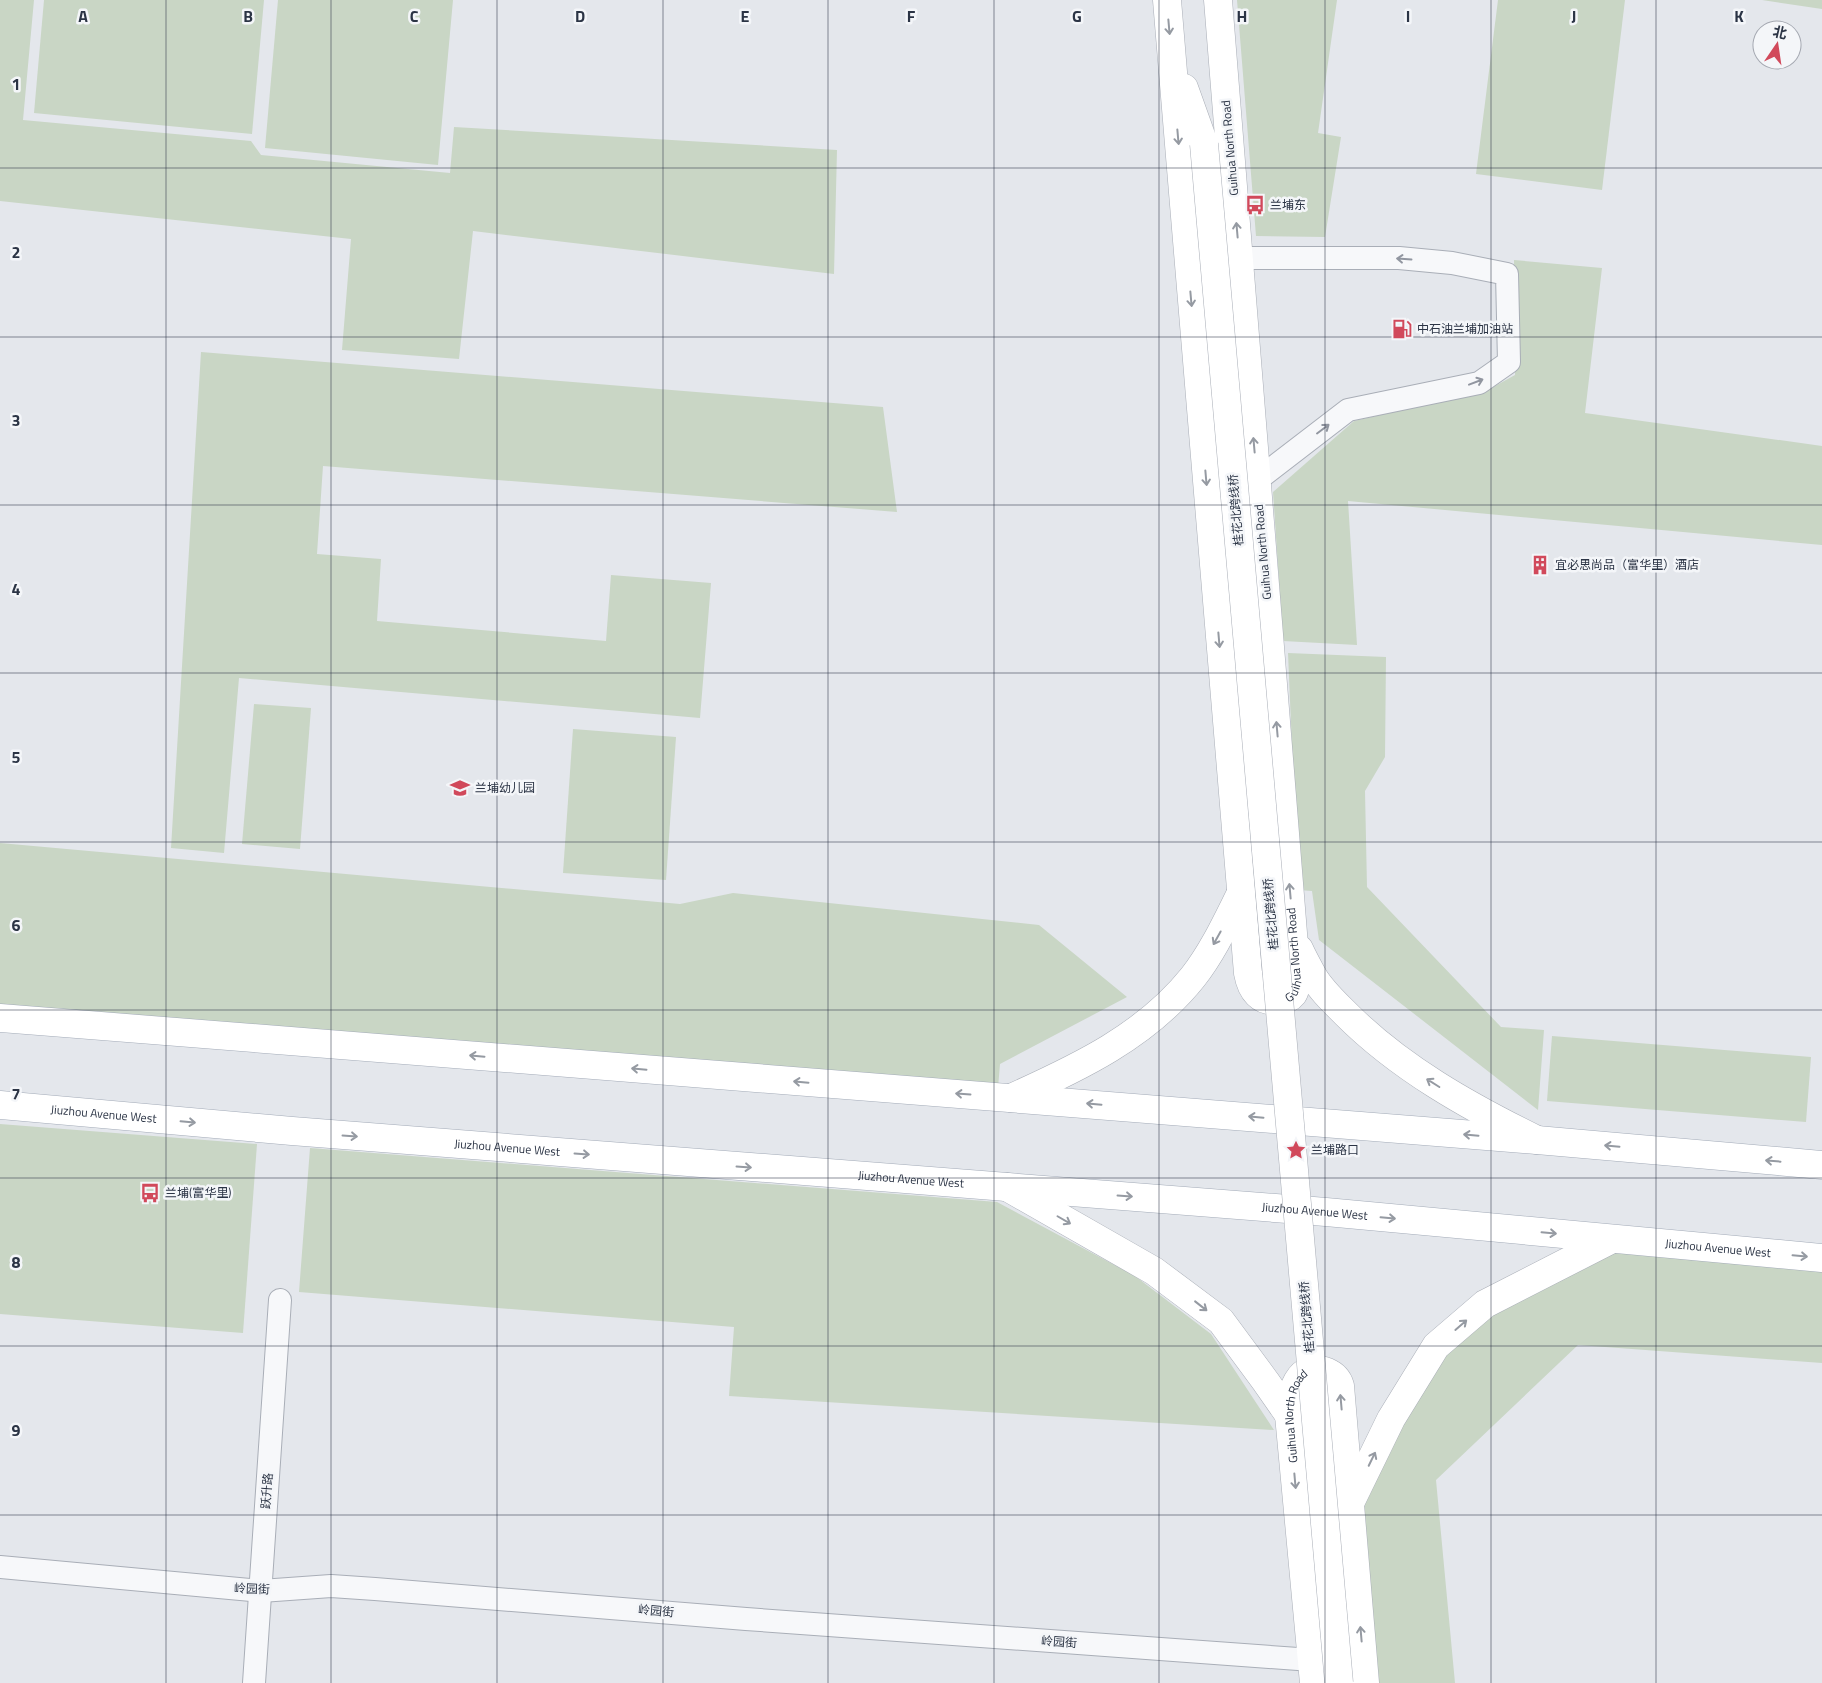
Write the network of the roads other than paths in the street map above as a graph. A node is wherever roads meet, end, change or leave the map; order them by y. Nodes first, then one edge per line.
1 (1167, 0) edge
2 (1218, 0) edge
3 (1222, 50) junction
4 (1171, 53) junction
5 (1204, 144) junction
6 (1239, 258) junction
7 (1257, 480) junction
8 (1240, 895) junction
9 (1294, 939) junction
10 (0, 1018) edge
11 (1011, 1098) junction
12 (0, 1105) edge
13 (1537, 1140) junction
14 (1822, 1165) edge
15 (1006, 1187) junction
16 (1612, 1239) junction
17 (1822, 1258) edge
18 (280, 1300) dead end
19 (1289, 1416) junction
20 (1350, 1503) junction
21 (0, 1567) edge
22 (260, 1591) junction
23 (1313, 1672) edge
24 (254, 1683) edge
25 (1338, 1683) edge
26 (1365, 1683) edge

1 -> 4 main road, Guihua North Road
2 - 3 main road, Guihua North Road
3 - 5 main road
6 -> 3 main road, Guihua North Road
4 - 5 main road
4 -> 8 main road, Guihua North Road
5 - 25 main road, 桂花北跨线桥, bridge
7 -> 6 main road, Guihua North Road
7 -> 6 lane
9 -> 7 main road, Guihua North Road
8 - 9 main road, Guihua North Road
8 -> 11 main road
13 -> 9 main road
11 -> 10 main road
13 -> 11 main road
12 -> 15 main road, Jiuzhou Avenue West
14 -> 13 main road
15 -> 16 main road, Jiuzhou Avenue West
15 -> 19 main road
16 -> 17 main road, Jiuzhou Avenue West
20 -> 16 main road
18 - 22 lane, 跃升路
20 -> 19 main road, Guihua North Road
19 -> 23 main road, Guihua North Road
26 -> 20 main road, Guihua North Road
21 - 22 lane, 岭园街
22 - 23 lane, 岭园街
22 - 24 lane, 跃升路

